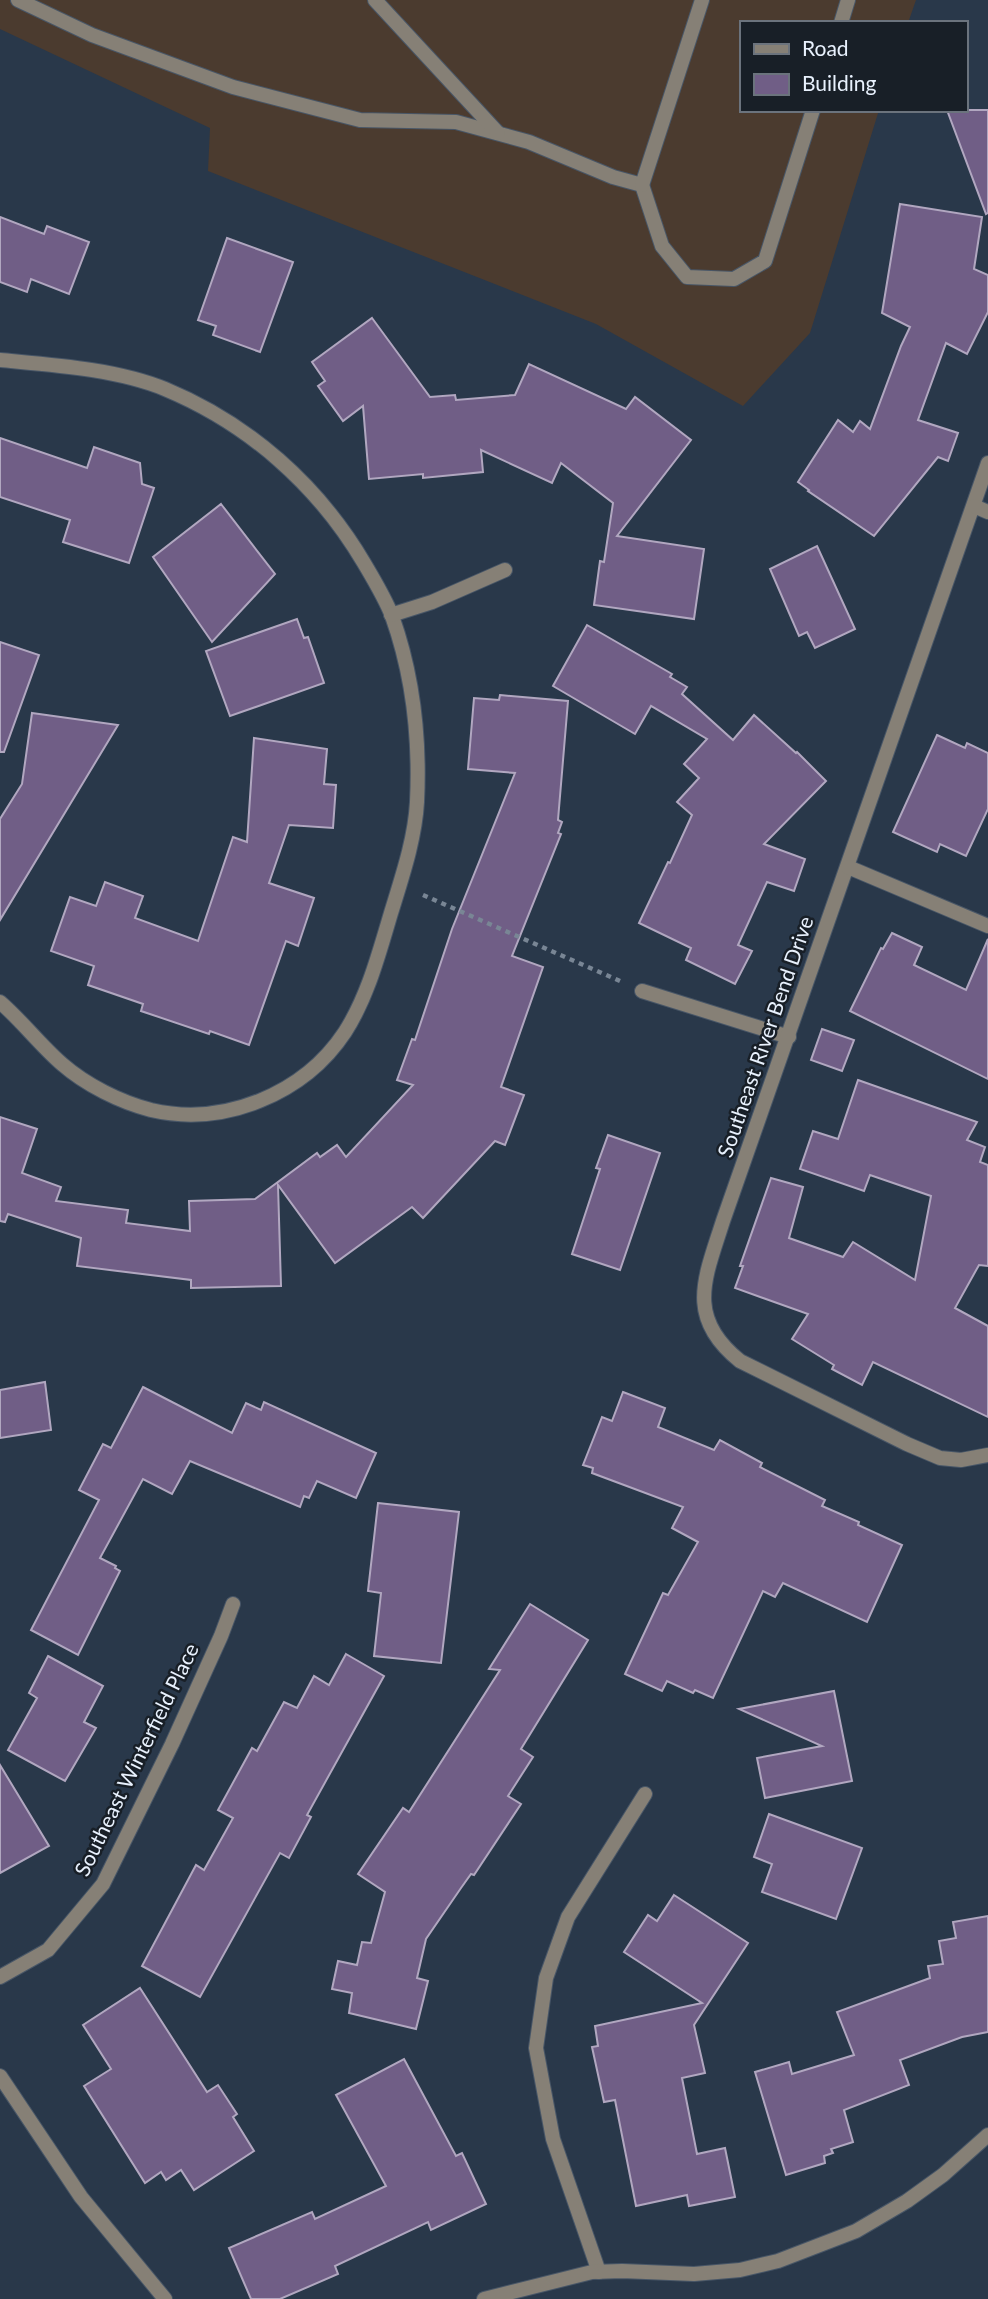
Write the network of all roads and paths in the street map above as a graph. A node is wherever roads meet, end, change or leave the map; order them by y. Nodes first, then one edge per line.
1 (18, 0) edge
2 (375, 0) edge
3 (702, 0) edge
4 (848, 0) edge
5 (842, 21) edge
6 (812, 112) edge
7 (499, 134) junction
8 (642, 185) junction
9 (0, 360) edge
10 (988, 463) edge
11 (974, 506) junction
12 (988, 512) edge
13 (505, 570) dead end
14 (391, 615) junction
15 (848, 867) junction
16 (399, 885) junction
17 (988, 926) edge
18 (642, 990) joint
19 (0, 1002) edge
20 (789, 1037) junction
21 (988, 1455) edge
22 (233, 1604) dead end
23 (645, 1794) dead end
24 (0, 1977) edge
25 (0, 2076) edge
26 (988, 2136) edge
27 (599, 2272) junction
28 (165, 2299) edge
29 (484, 2299) edge

1 - 7 street
2 - 7 street
3 - 8 street
4 - 5 street
6 - 8 street
7 - 8 street
9 - 14 street
10 - 11 street, Southeast River Bend Drive
11 - 12 street
11 - 15 street, Southeast River Bend Drive
13 - 14 street
14 - 16 street
15 - 17 street
15 - 20 street, Southeast River Bend Drive
16 - 18 path
16 - 19 street
18 - 20 street
20 - 21 street, Southeast River Bend Drive
22 - 24 street, Southeast Winterfield Place
23 - 27 street
25 - 28 street
26 - 27 street
27 - 29 street

